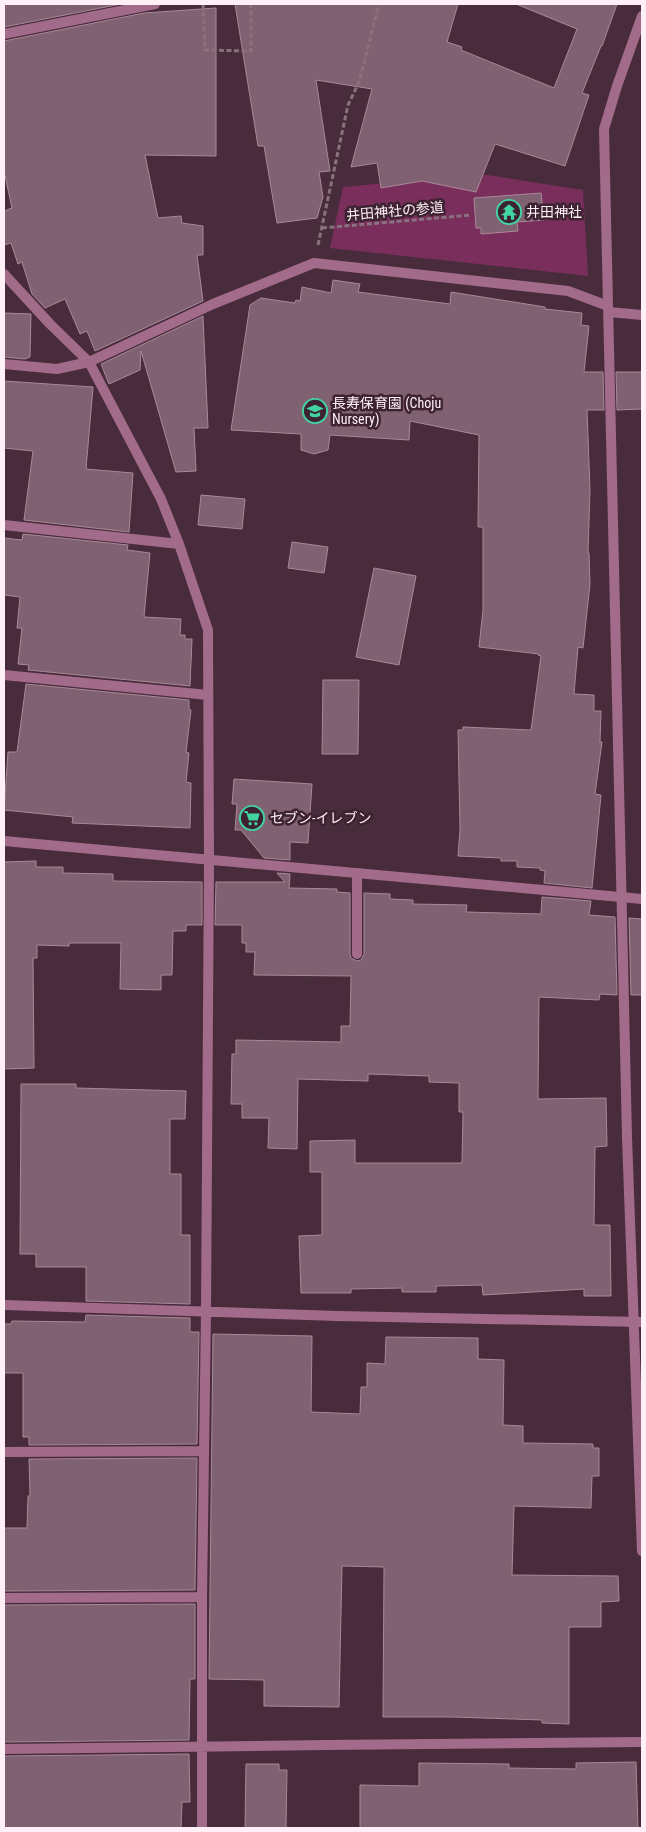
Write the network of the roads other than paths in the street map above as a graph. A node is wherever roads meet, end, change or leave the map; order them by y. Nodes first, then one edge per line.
1 (155, 4) edge
2 (642, 16) edge
3 (4, 34) edge
4 (4, 274) edge
5 (608, 309) junction
6 (642, 316) edge
7 (89, 362) junction
8 (4, 364) edge
9 (4, 525) edge
10 (180, 544) junction
11 (4, 675) edge
12 (208, 695) junction
13 (4, 841) edge
14 (209, 861) junction
15 (357, 872) junction
16 (622, 897) junction
17 (642, 899) edge
18 (357, 954) dead end
19 (4, 1305) edge
20 (206, 1311) junction
21 (638, 1322) edge
22 (204, 1451) junction
23 (4, 1452) edge
24 (642, 1551) edge
25 (202, 1597) junction
26 (4, 1598) edge
27 (642, 1742) edge
28 (202, 1747) junction
29 (4, 1749) edge
30 (202, 1828) edge

1 - 3 street
2 - 5 street
4 - 7 street
5 - 6 street
5 - 7 street
5 - 16 street
7 - 8 street
7 - 10 street
9 - 10 street
10 - 12 street
11 - 12 street
12 - 14 street
13 - 14 street
14 - 15 street
14 - 20 street
15 - 16 street
15 - 18 street
16 - 17 street
16 - 21 street
19 - 20 street
20 - 21 street
20 - 22 street
21 - 24 street
22 - 23 street
22 - 25 street
25 - 26 street
25 - 28 street
27 - 28 street
28 - 29 street
28 - 30 street

